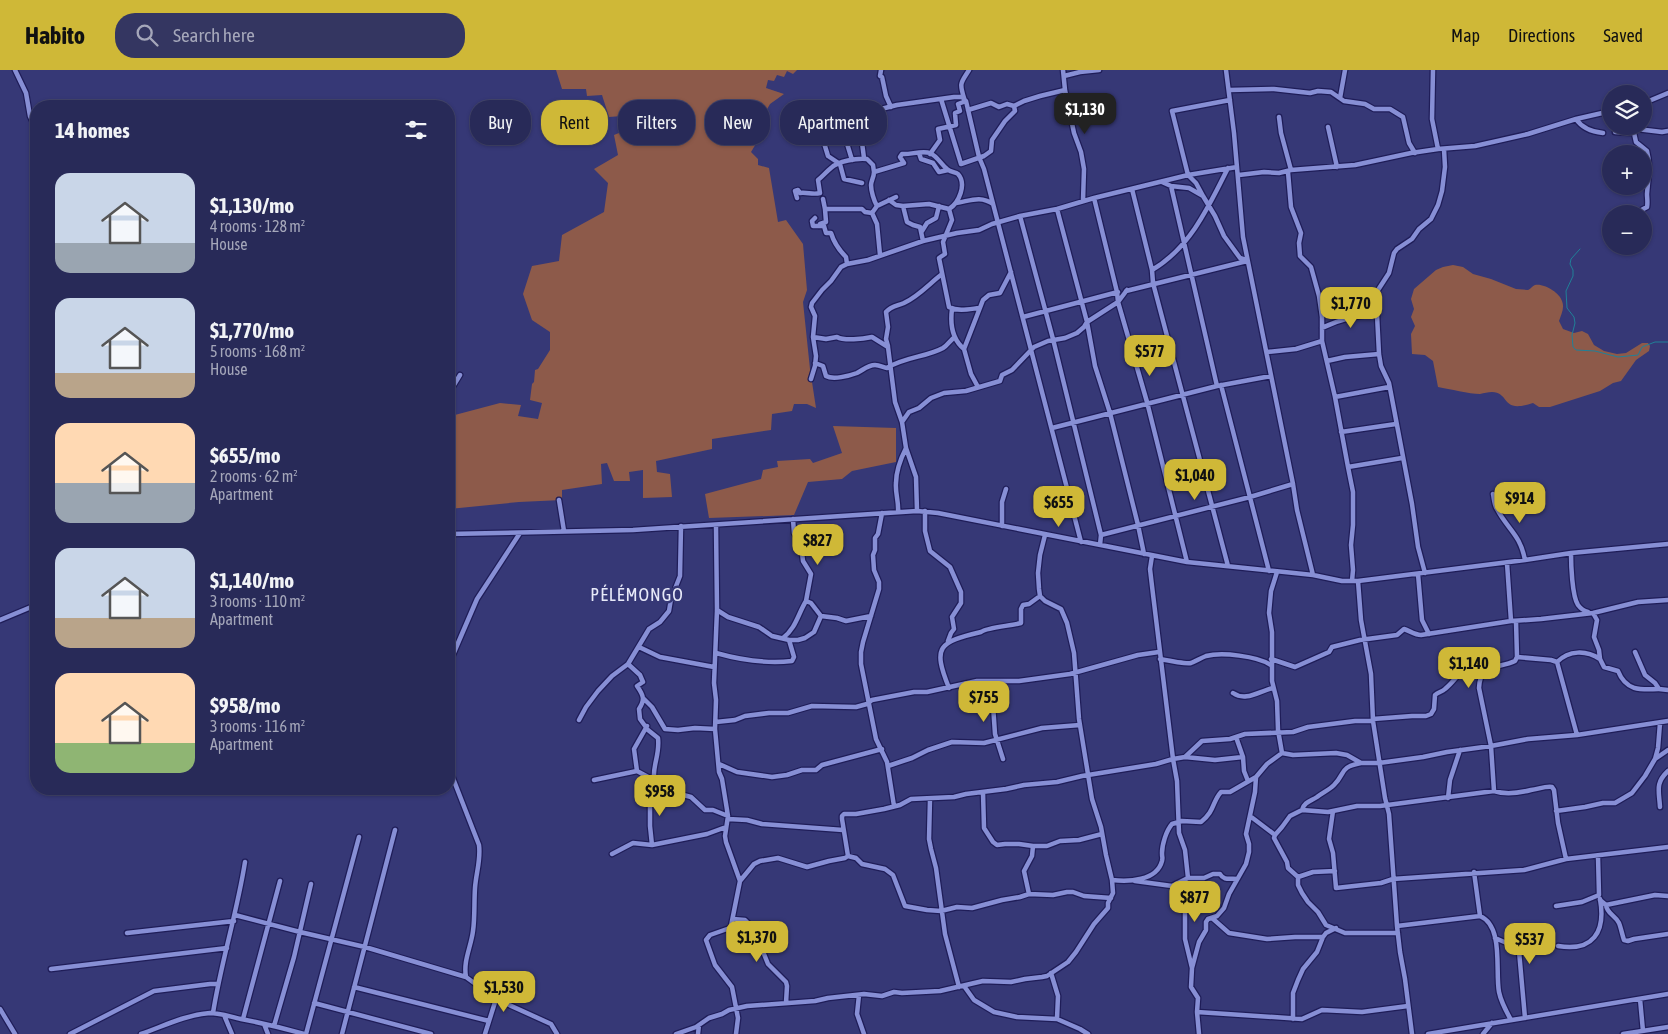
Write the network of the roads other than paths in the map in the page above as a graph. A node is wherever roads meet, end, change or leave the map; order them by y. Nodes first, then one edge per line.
1 (15, 70) edge
2 (881, 70) edge
3 (968, 70) edge
4 (1063, 70) edge
5 (1099, 70) edge
6 (1226, 70) edge
7 (1345, 70) edge
8 (1433, 70) edge
9 (1064, 76) junction
10 (1065, 90) junction
11 (1229, 90) junction
12 (1668, 93) edge
13 (1340, 98) junction
14 (941, 99) junction
15 (965, 100) junction
16 (1230, 100) junction
17 (1652, 100) edge
18 (890, 106) junction
19 (1014, 106) junction
20 (887, 107) edge
21 (968, 110) junction
22 (1602, 113) edge
23 (30, 116) edge
24 (1279, 117) dead end
25 (1576, 119) junction
26 (949, 127) junction
27 (1328, 127) dead end
28 (1652, 131) edge
29 (1668, 131) edge
30 (1602, 133) edge
31 (1635, 135) edge
32 (825, 145) edge
33 (847, 145) edge
34 (862, 145) edge
35 (1438, 149) junction
36 (1444, 149) junction
37 (919, 153) junction
38 (1415, 153) junction
39 (930, 154) junction
40 (979, 157) junction
41 (864, 158) junction
42 (852, 160) junction
43 (840, 164) junction
44 (961, 164) junction
45 (1237, 166) junction
46 (1337, 167) junction
47 (1228, 168) junction
48 (948, 170) junction
49 (1290, 171) junction
50 (874, 172) junction
51 (1188, 175) junction
52 (1239, 175) junction
53 (959, 176) junction
54 (862, 182) dead end
55 (1162, 182) junction
56 (1171, 186) junction
57 (1132, 189) junction
58 (1203, 196) junction
59 (896, 197) dead end
60 (797, 198) dead end
61 (1094, 198) junction
62 (823, 199) dead end
63 (889, 200) junction
64 (1083, 201) junction
65 (956, 203) junction
66 (993, 204) junction
67 (1648, 205) edge
68 (877, 206) junction
69 (903, 206) junction
70 (939, 206) junction
71 (1209, 207) junction
72 (825, 209) junction
73 (949, 209) junction
74 (1058, 209) junction
75 (872, 213) junction
76 (1020, 216) junction
77 (815, 218) dead end
78 (998, 222) junction
79 (820, 226) junction
80 (922, 231) junction
81 (946, 236) junction
82 (923, 242) junction
83 (1184, 242) junction
84 (880, 255) junction
85 (1247, 261) junction
86 (847, 264) junction
87 (1152, 270) junction
88 (1011, 271) junction
89 (942, 274) junction
90 (1190, 274) junction
91 (1153, 283) junction
92 (1127, 290) junction
93 (1117, 292) junction
94 (1082, 302) junction
95 (1118, 302) junction
96 (979, 308) junction
97 (952, 309) junction
98 (1045, 311) junction
99 (1377, 315) junction
100 (1023, 317) junction
101 (1087, 322) junction
102 (1322, 328) junction
103 (813, 337) junction
104 (955, 337) junction
105 (1053, 340) junction
106 (1322, 341) junction
107 (888, 347) junction
108 (964, 349) junction
109 (1031, 350) junction
110 (1267, 352) junction
111 (1379, 354) junction
112 (1327, 361) junction
113 (815, 362) junction
114 (891, 365) junction
115 (460, 374) dead end
116 (1271, 376) junction
117 (811, 379) dead end
118 (455, 383) edge
119 (1219, 386) junction
120 (978, 387) junction
121 (1389, 387) junction
122 (1182, 394) junction
123 (1335, 397) junction
124 (1147, 402) junction
125 (1110, 413) junction
126 (902, 422) junction
127 (1072, 423) junction
128 (1396, 424) junction
129 (1052, 428) junction
130 (1342, 432) junction
131 (906, 448) junction
132 (1402, 458) junction
133 (1348, 468) junction
134 (1293, 484) junction
135 (1006, 489) dead end
136 (1493, 494) dead end
137 (1250, 497) junction
138 (559, 500) dead end
139 (1212, 506) junction
140 (917, 511) junction
141 (898, 512) junction
142 (925, 512) junction
143 (882, 513) junction
144 (1175, 516) junction
145 (793, 520) junction
146 (716, 525) junction
147 (1138, 525) junction
148 (681, 526) junction
149 (1002, 526) junction
150 (564, 531) junction
151 (520, 533) junction
152 (455, 534) edge
153 (1045, 535) junction
154 (1101, 535) junction
155 (1081, 542) junction
156 (1668, 544) edge
157 (1100, 545) junction
158 (1571, 552) junction
159 (1144, 554) junction
160 (1152, 556) junction
161 (1525, 560) junction
162 (1187, 562) junction
163 (1507, 563) junction
164 (1228, 566) junction
165 (1269, 571) junction
166 (1277, 572) junction
167 (1426, 573) junction
168 (1418, 574) junction
169 (1313, 575) junction
170 (1352, 581) junction
171 (1358, 581) junction
172 (1040, 596) junction
173 (1668, 600) edge
174 (806, 601) junction
175 (30, 608) edge
176 (717, 610) junction
177 (1591, 613) junction
178 (821, 616) junction
179 (872, 616) junction
180 (0, 620) edge
181 (1514, 621) junction
182 (1429, 634) junction
183 (783, 638) junction
184 (789, 640) junction
185 (1365, 640) junction
186 (948, 641) junction
187 (639, 647) junction
188 (455, 650) edge
189 (1159, 652) junction
190 (1635, 652) dead end
191 (716, 653) junction
192 (1517, 657) junction
193 (1160, 659) junction
194 (1600, 660) junction
195 (1271, 662) junction
196 (1556, 662) junction
197 (628, 664) junction
198 (714, 667) junction
199 (1486, 670) junction
200 (1075, 673) junction
201 (990, 682) junction
202 (949, 688) junction
203 (1273, 688) junction
204 (1658, 689) junction
205 (1668, 690) edge
206 (1232, 694) dead end
207 (644, 699) junction
208 (868, 703) junction
209 (579, 720) dead end
210 (1373, 720) junction
211 (1668, 721) edge
212 (716, 722) junction
213 (1660, 723) junction
214 (1080, 725) junction
215 (647, 726) junction
216 (716, 729) junction
217 (1279, 733) junction
218 (1577, 735) junction
219 (1236, 737) junction
220 (997, 739) junction
221 (1491, 746) junction
222 (882, 750) junction
223 (1460, 750) junction
224 (1667, 750) edge
225 (1282, 753) junction
226 (1185, 757) junction
227 (1243, 757) junction
228 (1668, 758) edge
229 (1003, 759) dead end
230 (1173, 759) junction
231 (1654, 759) junction
232 (1361, 763) junction
233 (1379, 763) junction
234 (719, 764) junction
235 (888, 766) junction
236 (1668, 771) edge
237 (637, 772) junction
238 (1088, 775) junction
239 (1256, 777) junction
240 (652, 778) junction
241 (594, 780) dead end
242 (1248, 781) junction
243 (455, 783) edge
244 (1494, 791) junction
245 (983, 792) junction
246 (1448, 798) junction
247 (930, 799) junction
248 (1387, 804) junction
249 (894, 806) junction
250 (1660, 807) dead end
251 (1302, 810) junction
252 (1332, 811) junction
253 (1556, 811) junction
254 (1250, 816) junction
255 (728, 818) junction
256 (1178, 822) junction
257 (726, 827) junction
258 (394, 830) dead end
259 (843, 830) junction
260 (1102, 834) junction
261 (1275, 835) junction
262 (359, 837) dead end
263 (652, 845) junction
264 (1033, 846) junction
265 (1668, 847) edge
266 (612, 854) dead end
267 (848, 856) junction
268 (1598, 856) junction
269 (1566, 859) junction
270 (245, 862) dead end
271 (1335, 871) junction
272 (1474, 872) junction
273 (1298, 877) junction
274 (1188, 878) junction
275 (1237, 879) junction
276 (1394, 879) junction
277 (1112, 880) junction
278 (280, 881) dead end
279 (740, 881) junction
280 (1133, 881) junction
281 (1181, 882) junction
282 (311, 884) dead end
283 (1029, 894) junction
284 (1668, 896) edge
285 (1111, 898) junction
286 (1599, 898) junction
287 (1606, 905) junction
288 (1556, 906) dead end
289 (941, 911) junction
290 (235, 915) junction
291 (1480, 916) junction
292 (1212, 918) junction
293 (733, 919) junction
294 (234, 921) junction
295 (268, 924) junction
296 (1397, 926) junction
297 (1336, 928) junction
298 (300, 932) junction
299 (127, 933) dead end
300 (1398, 933) junction
301 (1668, 934) edge
302 (1323, 937) junction
303 (1495, 938) junction
304 (331, 940) junction
305 (1558, 946) dead end
306 (227, 948) junction
307 (365, 948) junction
308 (1192, 968) junction
309 (51, 969) dead end
310 (1051, 973) junction
311 (466, 977) junction
312 (217, 984) junction
313 (354, 986) junction
314 (961, 986) junction
315 (1668, 994) edge
316 (859, 995) junction
317 (496, 999) junction
318 (1640, 999) junction
319 (786, 1002) junction
320 (314, 1003) junction
321 (1408, 1006) junction
322 (736, 1008) junction
323 (0, 1009) edge
324 (1197, 1012) junction
325 (212, 1013) junction
326 (347, 1013) junction
327 (224, 1015) junction
328 (1525, 1018) junction
329 (243, 1019) junction
330 (1056, 1019) junction
331 (1293, 1019) junction
332 (1511, 1020) junction
333 (489, 1021) junction
334 (1492, 1023) junction
335 (264, 1024) junction
336 (699, 1025) junction
337 (274, 1026) junction
338 (1668, 1027) edge
339 (1643, 1031) junction
340 (14, 1032) edge
341 (1649, 1032) edge
342 (6, 1034) edge
343 (70, 1034) edge
344 (141, 1034) edge
345 (232, 1034) edge
346 (268, 1034) edge
347 (305, 1034) edge
348 (342, 1034) edge
349 (431, 1034) edge
350 (485, 1034) edge
351 (557, 1034) edge
352 (676, 1034) edge
353 (698, 1034) edge
354 (736, 1034) edge
355 (864, 1034) edge
356 (1088, 1034) edge
357 (1199, 1034) edge
358 (1412, 1034) edge
359 (1428, 1034) edge
360 (1483, 1034) edge
361 (1623, 1034) edge

1 - 23 street
2 - 18 street
3 - 15 street
4 - 9 street
5 - 9 street
6 - 11 street
7 - 13 street
8 - 35 street
9 - 10 street
10 - 19 street
10 - 64 street
11 - 13 street
11 - 16 street
12 - 17 street
13 - 38 street
14 - 15 street
14 - 18 street
14 - 26 street
15 - 21 street
15 - 26 street
16 - 45 street
16 - 51 street
18 - 20 street
19 - 21 street
19 - 40 street
21 - 40 street
22 - 25 street
24 - 49 street
25 - 30 street
25 - 36 street
26 - 39 street
26 - 44 street
27 - 46 street
28 - 29 street
31 - 67 street
32 - 43 street
33 - 42 street
34 - 41 street
35 - 36 street
35 - 38 street
36 - 99 street
37 - 39 street
37 - 48 street
37 - 50 street
38 - 46 street
39 - 48 street
40 - 44 street
40 - 66 street
41 - 42 street
41 - 50 street
42 - 43 street
43 - 54 street
43 - 60 street
44 - 53 street
45 - 47 street
45 - 52 street
46 - 49 street
47 - 51 street
47 - 71 street
48 - 53 street
49 - 52 street
49 - 102 street
50 - 68 street
51 - 55 street
51 - 58 street
52 - 85 street
53 - 65 street
55 - 56 street
55 - 57 street
56 - 58 street
56 - 83 street
57 - 61 street
57 - 87 street
58 - 71 street
59 - 63 street
61 - 64 street
61 - 93 street
62 - 72 street
63 - 68 street
63 - 69 street
64 - 74 street
65 - 66 street
65 - 73 street
66 - 78 street
68 - 75 street
69 - 70 street
69 - 80 street
70 - 73 street
70 - 80 street
71 - 83 street
71 - 85 street
72 - 75 street
72 - 79 street
73 - 81 street
74 - 76 street
74 - 94 street
75 - 84 street
76 - 78 street
76 - 98 street
77 - 79 street
78 - 81 street
78 - 88 street
79 - 86 street
80 - 82 street
81 - 82 street
81 - 89 street
82 - 84 street
83 - 87 street
83 - 90 street
84 - 86 street
85 - 90 street
85 - 110 street
86 - 103 street
87 - 91 street
88 - 96 street
88 - 100 street
89 - 97 street
89 - 107 street
90 - 91 street
90 - 119 street
91 - 92 street
91 - 122 street
92 - 93 street
92 - 95 street
93 - 94 street
93 - 95 street
94 - 98 street
94 - 101 street
95 - 101 street
95 - 124 street
96 - 97 street
96 - 108 street
97 - 104 street
98 - 100 street
98 - 105 street
99 - 102 street
99 - 111 street
100 - 109 street
101 - 105 street
101 - 125 street
102 - 106 street
103 - 107 street
103 - 113 street
104 - 108 street
104 - 114 street
105 - 109 street
105 - 127 street
106 - 110 street
106 - 112 street
107 - 114 street
108 - 120 street
109 - 120 street
109 - 129 street
110 - 116 street
111 - 112 street
111 - 121 street
112 - 123 street
113 - 114 street
113 - 117 street
114 - 126 street
115 - 118 street
116 - 119 street
116 - 134 street
119 - 122 street
119 - 137 street
120 - 126 street
121 - 123 street
121 - 128 street
122 - 124 street
122 - 139 street
123 - 130 street
124 - 125 street
124 - 144 street
125 - 127 street
125 - 147 street
126 - 131 street
127 - 129 street
127 - 154 street
128 - 130 street
128 - 132 street
129 - 155 street
130 - 133 street
131 - 140 street
131 - 141 street
132 - 133 street
132 - 167 street
133 - 170 street
134 - 137 street
134 - 169 street
135 - 149 street
136 - 161 street
137 - 139 street
137 - 165 street
138 - 150 street
139 - 144 street
139 - 164 street
140 - 141 street
140 - 142 street
141 - 143 street
142 - 149 street
142 - 186 street
143 - 145 street
143 - 179 street
144 - 147 street
144 - 162 street
145 - 146 street
145 - 174 street
146 - 148 street
146 - 176 street
147 - 154 street
147 - 159 street
148 - 150 street
148 - 187 street
149 - 153 street
150 - 151 street
151 - 152 street
151 - 188 street
153 - 155 street
153 - 172 street
154 - 157 street
155 - 157 street
156 - 158 street
157 - 159 street
158 - 161 street
158 - 177 street
159 - 160 street
160 - 162 street
160 - 189 street
161 - 163 street
162 - 164 street
163 - 167 street
163 - 181 street
164 - 165 street
165 - 166 street
166 - 169 street
166 - 195 street
167 - 168 street
168 - 171 street
168 - 182 street
169 - 170 street
170 - 171 street
171 - 185 street
172 - 186 street
172 - 200 street
173 - 177 street
174 - 178 street
174 - 183 street
175 - 180 street
176 - 183 street
176 - 191 street
177 - 181 street
177 - 194 street
178 - 179 street
178 - 184 street
179 - 208 street
181 - 182 street
181 - 192 street
182 - 185 street
183 - 184 street
184 - 191 street
185 - 195 street
185 - 210 street
186 - 202 street
187 - 197 street
187 - 198 street
189 - 193 street
189 - 200 street
190 - 204 street
191 - 198 street
192 - 196 street
192 - 199 street
193 - 195 street
193 - 230 street
194 - 196 street
194 - 204 street
195 - 203 street
196 - 218 street
197 - 207 street
197 - 209 street
198 - 212 street
199 - 210 street
199 - 221 street
200 - 201 street
200 - 214 street
201 - 202 street
201 - 220 street
202 - 208 street
203 - 206 street
203 - 217 street
204 - 205 street
207 - 215 street
207 - 216 street
208 - 212 street
208 - 222 street
210 - 217 street
210 - 233 street
211 - 213 street
212 - 216 street
213 - 218 street
213 - 231 street
214 - 220 street
214 - 238 street
215 - 237 street
215 - 240 street
216 - 234 street
217 - 219 street
217 - 225 street
218 - 221 street
219 - 226 street
219 - 227 street
220 - 229 street
220 - 235 street
221 - 223 street
221 - 244 street
222 - 234 street
222 - 235 street
223 - 233 street
223 - 246 street
224 - 228 street
224 - 231 street
225 - 232 street
225 - 239 street
226 - 227 street
226 - 230 street
227 - 242 street
230 - 238 street
230 - 256 street
231 - 253 street
232 - 233 street
232 - 251 street
233 - 248 street
234 - 255 street
235 - 249 street
236 - 250 street
237 - 240 street
237 - 241 street
238 - 245 street
238 - 260 street
239 - 242 street
239 - 254 street
240 - 255 street
240 - 263 street
242 - 256 street
243 - 311 street
244 - 246 street
244 - 253 street
245 - 247 street
245 - 264 street
246 - 248 street
247 - 249 street
247 - 289 street
248 - 252 street
248 - 276 street
249 - 259 street
251 - 252 street
251 - 261 street
252 - 271 street
253 - 269 street
254 - 261 street
254 - 275 street
255 - 257 street
255 - 259 street
256 - 274 street
256 - 280 street
257 - 263 street
257 - 279 street
258 - 307 street
259 - 267 street
260 - 264 street
260 - 277 street
261 - 273 street
262 - 304 street
263 - 266 street
264 - 283 street
265 - 268 street
267 - 279 street
267 - 289 street
268 - 269 street
268 - 286 street
269 - 272 street
270 - 290 street
271 - 273 street
271 - 276 street
272 - 276 street
272 - 291 street
273 - 297 street
274 - 275 street
274 - 281 street
275 - 292 street
276 - 296 street
277 - 280 street
277 - 285 street
278 - 295 street
279 - 293 street
280 - 281 street
281 - 308 street
282 - 298 street
283 - 285 street
283 - 289 street
284 - 287 street
285 - 310 street
286 - 287 street
286 - 288 street
286 - 305 street
287 - 301 street
289 - 314 street
290 - 294 street
290 - 295 street
291 - 296 street
291 - 303 street
292 - 302 street
292 - 308 street
293 - 319 street
293 - 322 street
294 - 299 street
294 - 306 street
295 - 298 street
295 - 329 street
296 - 300 street
297 - 300 street
297 - 302 street
298 - 304 street
298 - 337 street
300 - 321 street
302 - 331 street
303 - 328 street
303 - 332 street
304 - 307 street
304 - 320 street
306 - 309 street
306 - 312 street
307 - 311 street
307 - 313 street
308 - 324 street
310 - 314 street
310 - 330 street
311 - 317 street
312 - 325 street
312 - 343 street
313 - 326 street
313 - 333 street
314 - 316 street
314 - 330 street
315 - 318 street
316 - 319 street
316 - 355 street
317 - 333 street
317 - 351 street
318 - 328 street
318 - 339 street
319 - 322 street
320 - 326 street
320 - 347 street
321 - 331 street
321 - 358 street
322 - 336 street
322 - 354 street
323 - 340 street
324 - 331 street
324 - 357 street
325 - 327 street
325 - 344 street
326 - 348 street
326 - 349 street
327 - 329 street
327 - 345 street
328 - 332 street
329 - 335 street
330 - 356 street
332 - 334 street
333 - 350 street
334 - 359 street
334 - 360 street
335 - 337 street
335 - 346 street
336 - 352 street
336 - 353 street
337 - 347 street
338 - 341 street
339 - 341 street
339 - 361 street
340 - 342 street

